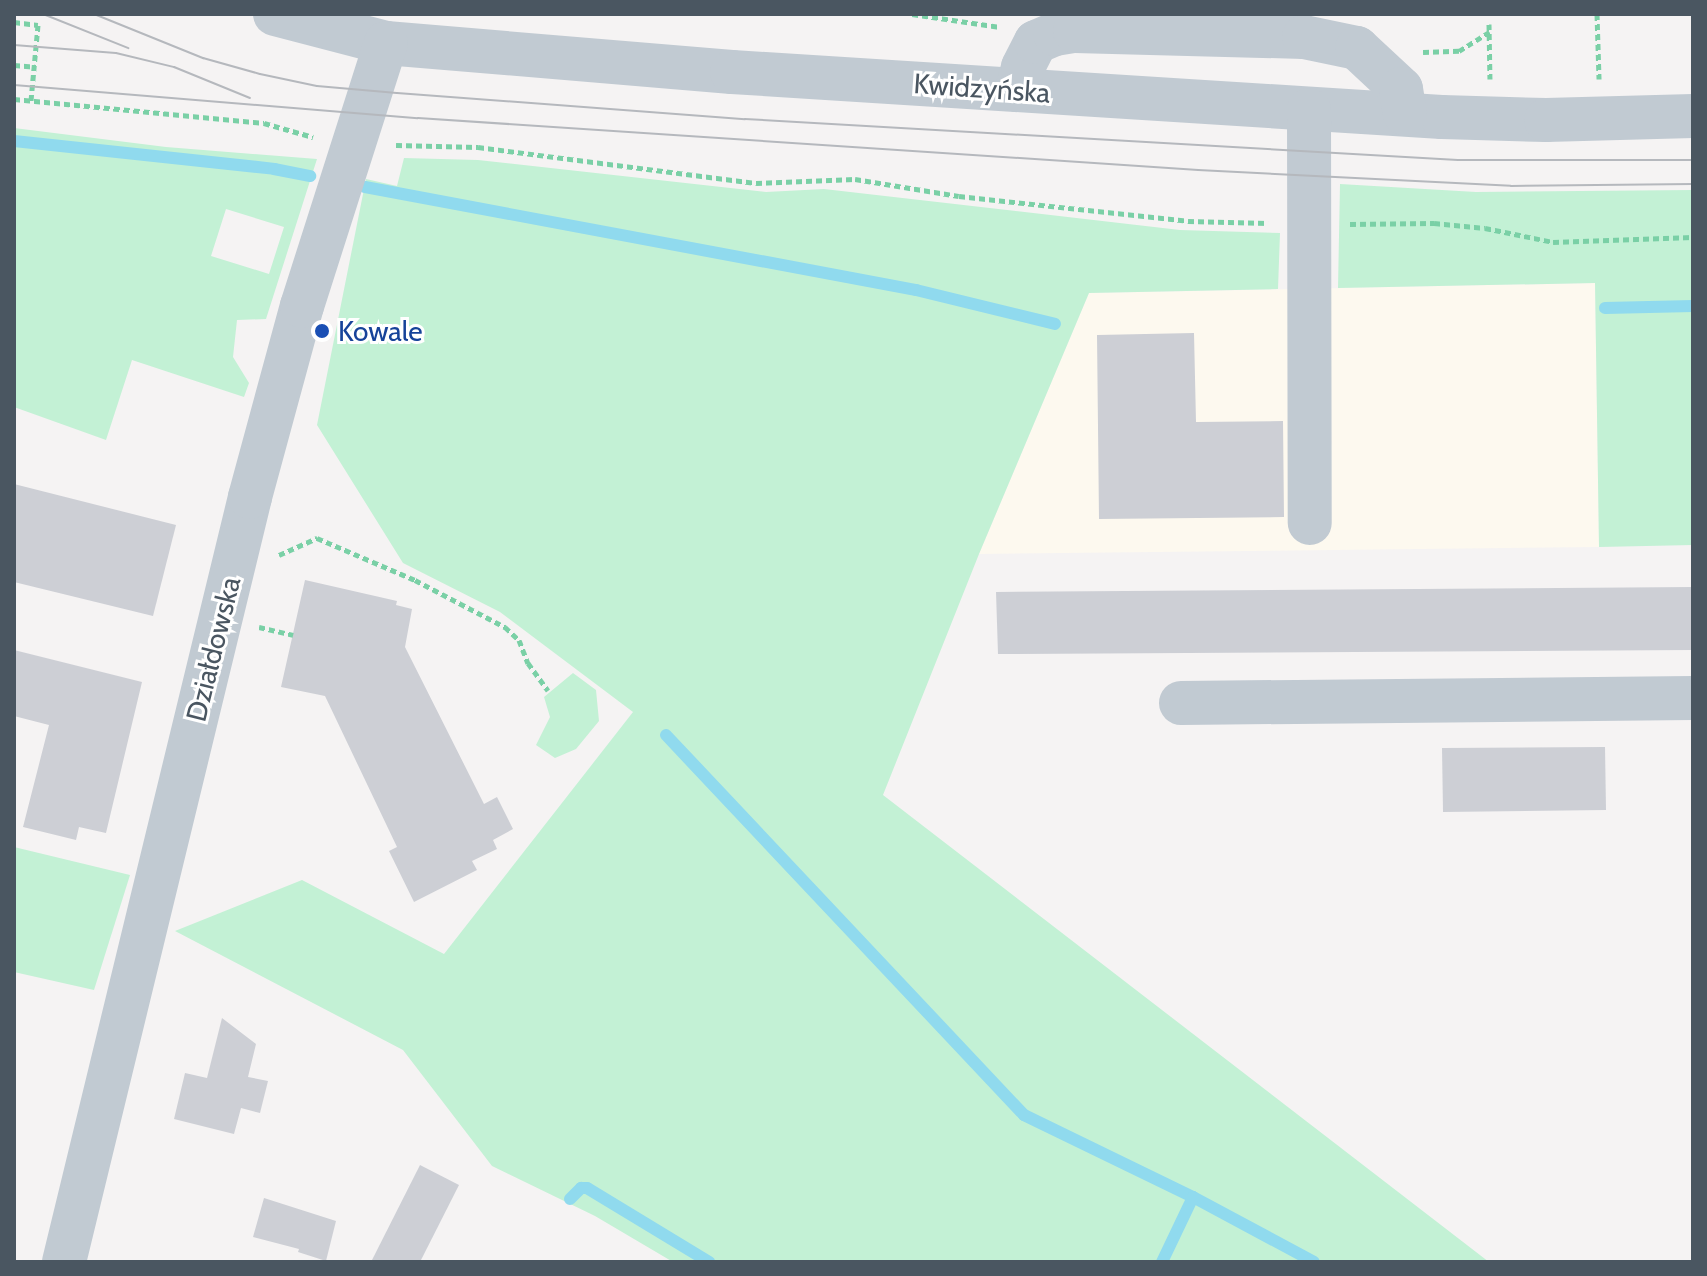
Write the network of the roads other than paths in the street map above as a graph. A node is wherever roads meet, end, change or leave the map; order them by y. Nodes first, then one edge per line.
1 (275, 14) edge
2 (386, 43) junction
3 (1017, 90) junction
4 (1309, 110) junction
5 (1405, 114) junction
6 (1693, 116) edge
7 (1310, 523) dead end
8 (1693, 698) edge
9 (1181, 703) dead end
10 (64, 1262) edge

1 - 2 street, Kwidzyńska
2 - 3 street, Kwidzyńska
2 - 10 street, Działdowska
3 - 4 street, Kwidzyńska
3 - 5 street
4 - 5 street, Kwidzyńska
4 - 7 street
5 - 6 street, Kwidzyńska
8 - 9 street

